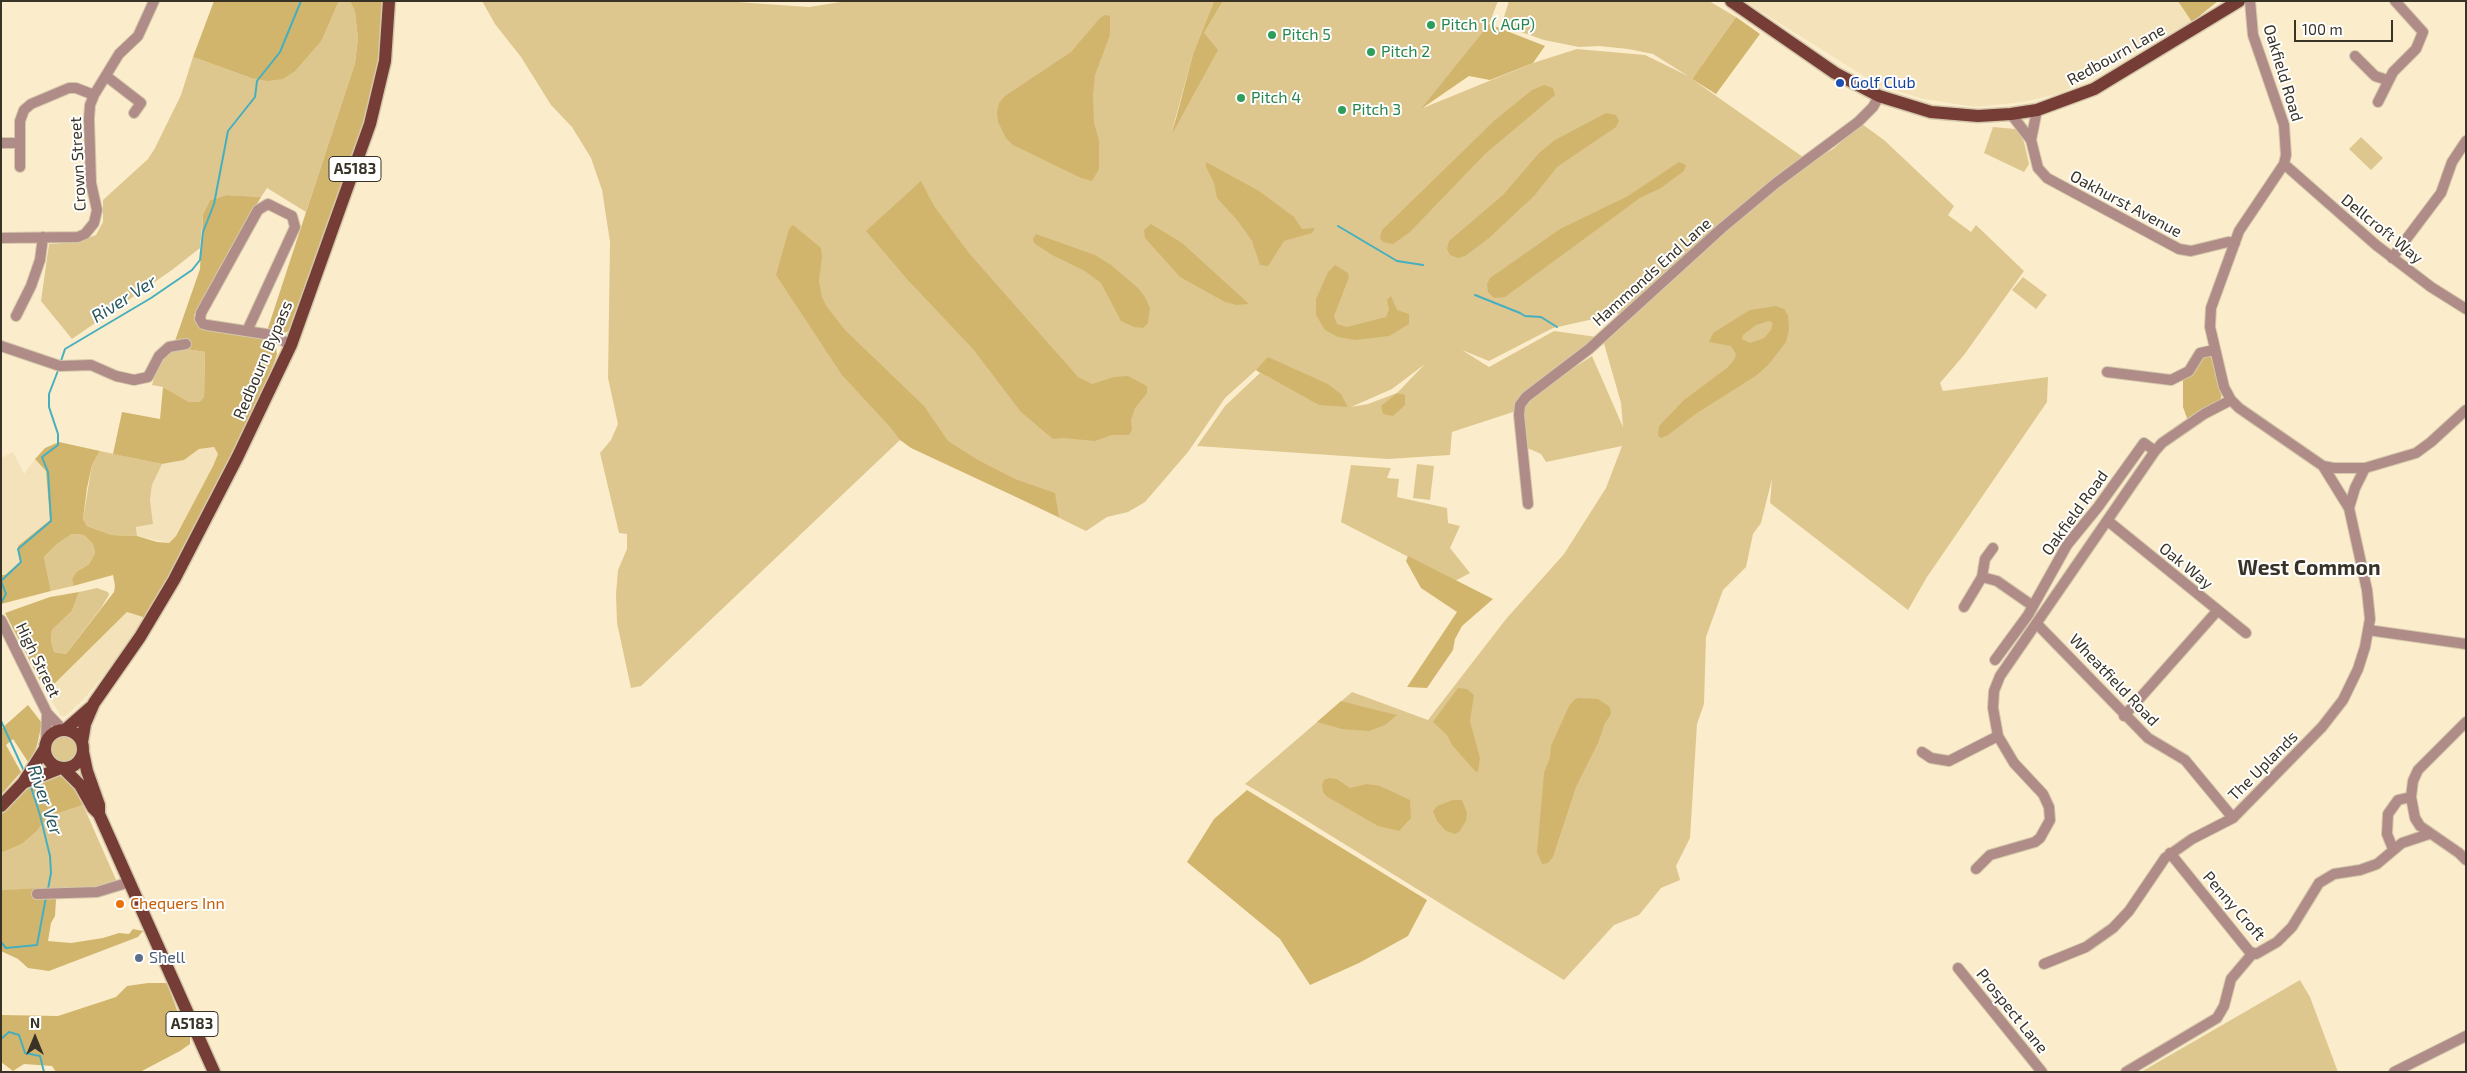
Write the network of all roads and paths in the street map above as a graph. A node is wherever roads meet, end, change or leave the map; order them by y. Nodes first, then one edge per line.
1 (154, 1) edge
2 (389, 1) edge
3 (1731, 1) edge
4 (2239, 1) edge
5 (2250, 1) edge
6 (2395, 1) edge
7 (2356, 56) dead end
8 (106, 76) junction
9 (2387, 80) junction
10 (94, 95) junction
11 (1879, 96) junction
12 (2378, 102) dead end
13 (2037, 110) junction
14 (134, 113) dead end
15 (2011, 114) junction
16 (2031, 140) junction
17 (2466, 141) edge
18 (1, 143) edge
19 (20, 143) junction
20 (2284, 164) junction
21 (20, 167) dead end
22 (43, 237) junction
23 (1, 238) edge
24 (2235, 243) junction
25 (2392, 258) junction
26 (2466, 309) edge
27 (16, 316) dead end
28 (247, 330) junction
29 (186, 344) dead end
30 (291, 344) junction
31 (1, 346) edge
32 (2214, 350) junction
33 (2107, 372) dead end
34 (2231, 400) junction
35 (2466, 410) edge
36 (2155, 451) junction
37 (2323, 466) junction
38 (2365, 468) junction
39 (1528, 504) dead end
40 (2349, 508) junction
41 (2108, 521) junction
42 (1993, 548) dead end
43 (1982, 577) junction
44 (1964, 607) dead end
45 (2031, 610) junction
46 (2218, 610) junction
47 (3, 623) edge
48 (2038, 623) junction
49 (2368, 630) junction
50 (2246, 633) dead end
51 (2466, 644) edge
52 (1996, 660) dead end
53 (94, 703) junction
54 (47, 713) junction
55 (2124, 716) junction
56 (2466, 722) edge
57 (64, 730) junction
58 (1998, 736) junction
59 (45, 746) junction
60 (82, 747) junction
61 (1922, 752) dead end
62 (62, 769) junction
63 (29, 778) junction
64 (2411, 796) junction
65 (1, 806) edge
66 (100, 814) junction
67 (2233, 818) junction
68 (2429, 834) junction
69 (2466, 844) edge
70 (2393, 849) junction
71 (2170, 853) junction
72 (2462, 857) edge
73 (1976, 869) dead end
74 (130, 882) junction
75 (37, 894) dead end
76 (2253, 953) junction
77 (2044, 964) dead end
78 (1958, 968) dead end
79 (2466, 1036) edge
80 (214, 1072) edge
81 (2042, 1072) edge
82 (2126, 1072) edge
83 (2394, 1072) edge

1 - 8 street
2 - 30 main road, Redbourn Bypass / A5183
3 - 11 main road, Redbourn Lane
4 - 13 main road, Redbourn Lane
5 - 20 street, Oakfield Road
6 - 9 street
7 - 9 street
8 - 10 street
8 - 14 street
9 - 12 street
10 - 19 street
10 - 22 street, Crown Street
11 - 15 main road, Redbourn Lane
11 - 39 street, Hammonds End Lane
13 - 15 main road, Redbourn Lane
13 - 16 street, Oakhurst Avenue
15 - 16 street, Oakhurst Avenue
16 - 24 street, Oakhurst Avenue
17 - 25 street
18 - 19 street
19 - 21 street
20 - 24 street
20 - 25 street, Dellcroft Way
22 - 23 street, Crown Street
22 - 27 street
24 - 32 street
25 - 26 street, Dellcroft Way
28 - 28 street
28 - 30 street
29 - 31 street
30 - 53 main road, Redbourn Bypass / A5183
32 - 33 street
32 - 34 street
34 - 36 street, Oakfield Road
34 - 37 street
35 - 38 street
36 - 41 street, Oakfield Road
36 - 45 street, Oakfield Road
37 - 38 street
37 - 40 street
38 - 40 street
40 - 49 street, The Uplands
41 - 46 street, Oak Way
41 - 48 street, Oakfield Road
42 - 43 street
43 - 44 street
43 - 45 street
45 - 48 street
45 - 52 street, Oakfield Road
46 - 50 street, Oak Way
46 - 55 street
47 - 54 street, High Street
48 - 55 street, Wheatfield Road
48 - 58 street, Oakfield Road
49 - 51 street
49 - 67 street, The Uplands
53 - 57 main road, Redbourn Bypass / A5183
53 - 60 main road, Redbourn Bypass / A5183
54 - 57 street, High Street
54 - 59 street, High Street
55 - 67 street, Wheatfield Road
56 - 64 street
57 - 59 main road
57 - 60 main road
58 - 61 street
58 - 73 street
59 - 62 main road
59 - 63 main road
60 - 62 main road
60 - 66 main road, A5183
62 - 63 main road
62 - 66 main road, A5183
63 - 65 main road
64 - 68 street
64 - 70 street
66 - 74 main road, A5183
67 - 71 street, The Uplands
68 - 70 street, Penny Croft
68 - 72 street
69 - 72 street
70 - 76 street, Penny Croft
71 - 76 street, Penny Croft
71 - 77 street, The Uplands
74 - 75 street
74 - 80 main road, A5183
76 - 82 street
78 - 81 street, Prospect Lane
79 - 83 street

